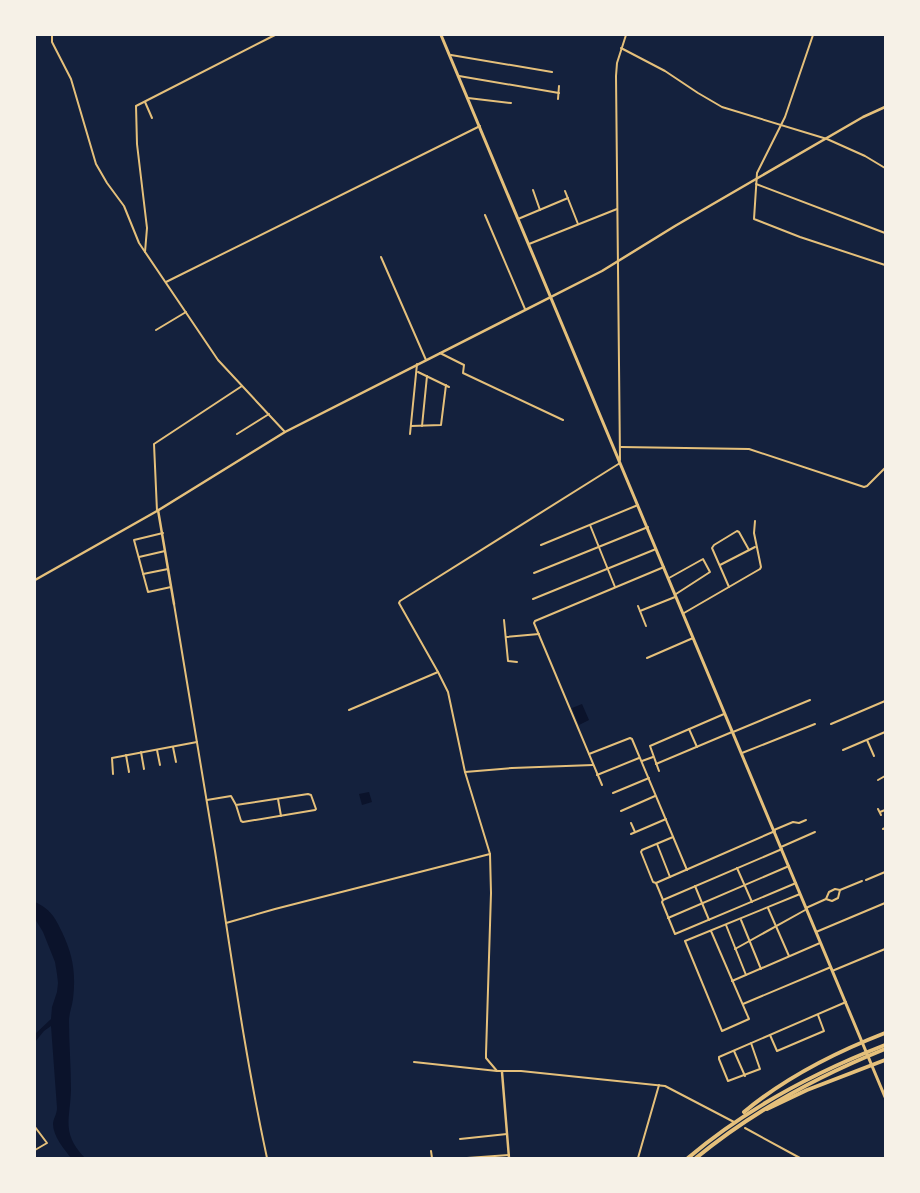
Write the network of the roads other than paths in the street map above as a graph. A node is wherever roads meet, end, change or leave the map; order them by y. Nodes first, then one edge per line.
1 (52, 35) edge
2 (275, 35) edge
3 (442, 35) edge
4 (626, 35) edge
5 (813, 35) edge
6 (621, 48) junction
7 (450, 55) junction
8 (552, 72) dead end
9 (459, 76) junction
10 (559, 86) dead end
11 (559, 92) junction
12 (468, 98) junction
13 (558, 100) dead end
14 (145, 101) junction
15 (511, 103) dead end
16 (885, 106) edge
17 (152, 118) dead end
18 (480, 126) junction
19 (782, 126) junction
20 (828, 139) junction
21 (885, 168) edge
22 (756, 180) junction
23 (756, 184) junction
24 (532, 190) dead end
25 (565, 191) dead end
26 (568, 198) junction
27 (617, 209) junction
28 (540, 210) junction
29 (485, 215) dead end
30 (518, 218) junction
31 (578, 224) junction
32 (885, 233) edge
33 (529, 244) junction
34 (145, 252) junction
35 (381, 257) dead end
36 (618, 262) junction
37 (885, 265) edge
38 (166, 282) junction
39 (551, 296) junction
40 (525, 310) junction
41 (186, 312) junction
42 (156, 330) dead end
43 (440, 353) junction
44 (426, 360) junction
45 (418, 364) junction
46 (417, 371) junction
47 (427, 376) junction
48 (446, 385) junction
49 (242, 386) junction
50 (449, 386) dead end
51 (269, 414) junction
52 (563, 420) dead end
53 (411, 426) junction
54 (422, 426) junction
55 (285, 432) junction
56 (237, 434) dead end
57 (410, 434) dead end
58 (620, 447) junction
59 (620, 461) junction
60 (885, 468) edge
61 (638, 505) junction
62 (158, 511) junction
63 (755, 521) dead end
64 (590, 525) junction
65 (648, 527) junction
66 (163, 533) junction
67 (541, 545) dead end
68 (756, 546) junction
69 (599, 547) junction
70 (657, 549) junction
71 (749, 550) junction
72 (165, 551) junction
73 (139, 557) junction
74 (720, 566) junction
75 (608, 568) junction
76 (664, 568) junction
77 (168, 569) junction
78 (534, 573) dead end
79 (143, 574) junction
80 (669, 578) junction
81 (35, 580) edge
82 (171, 587) junction
83 (615, 587) junction
84 (729, 587) junction
85 (676, 595) junction
86 (533, 599) dead end
87 (174, 604) joint
88 (638, 606) dead end
89 (640, 611) junction
90 (684, 613) junction
91 (504, 620) dead end
92 (646, 626) dead end
93 (539, 634) junction
94 (506, 637) junction
95 (694, 638) junction
96 (647, 658) dead end
97 (517, 662) dead end
98 (438, 672) junction
99 (810, 700) dead end
100 (885, 701) edge
101 (349, 710) dead end
102 (726, 713) junction
103 (815, 724) dead end
104 (830, 724) dead end
105 (689, 729) junction
106 (733, 731) junction
107 (885, 732) edge
108 (867, 740) junction
109 (197, 742) junction
110 (173, 746) junction
111 (697, 746) junction
112 (157, 749) junction
113 (843, 750) dead end
114 (141, 752) junction
115 (742, 753) junction
116 (589, 754) junction
117 (126, 756) junction
118 (874, 756) dead end
119 (653, 757) junction
120 (640, 758) junction
121 (642, 761) junction
122 (176, 762) dead end
123 (656, 764) junction
124 (160, 765) dead end
125 (593, 765) junction
126 (144, 768) dead end
127 (659, 771) dead end
128 (129, 772) dead end
129 (465, 772) junction
130 (113, 774) dead end
131 (597, 774) junction
132 (885, 776) edge
133 (649, 778) junction
134 (878, 780) dead end
135 (602, 785) dead end
136 (612, 793) dead end
137 (656, 796) junction
138 (278, 799) junction
139 (206, 800) junction
140 (236, 805) junction
141 (878, 808) dead end
142 (885, 810) edge
143 (621, 811) dead end
144 (281, 816) junction
145 (666, 819) junction
146 (806, 820) dead end
147 (631, 823) dead end
148 (774, 831) junction
149 (635, 832) junction
150 (814, 832) dead end
151 (631, 834) dead end
152 (673, 837) junction
153 (656, 844) junction
154 (781, 848) junction
155 (490, 854) junction
156 (789, 866) junction
157 (738, 868) junction
158 (687, 870) junction
159 (885, 872) edge
160 (670, 877) junction
161 (866, 880) dead end
162 (862, 881) dead end
163 (656, 883) junction
164 (796, 883) junction
165 (744, 885) junction
166 (695, 886) junction
167 (840, 890) junction
168 (800, 894) junction
169 (826, 899) junction
170 (663, 900) junction
171 (752, 902) junction
172 (702, 904) junction
173 (885, 904) edge
174 (768, 907) junction
175 (807, 909) junction
176 (668, 918) junction
177 (741, 919) junction
178 (709, 920) junction
179 (225, 924) junction
180 (726, 925) junction
181 (776, 926) junction
182 (711, 931) junction
183 (816, 932) junction
184 (750, 941) junction
185 (820, 942) junction
186 (736, 949) junction
187 (885, 949) edge
188 (789, 956) junction
189 (761, 968) junction
190 (832, 969) junction
191 (746, 975) junction
192 (732, 981) junction
193 (846, 1002) junction
194 (742, 1005) junction
195 (818, 1014) junction
196 (885, 1033) edge
197 (770, 1035) junction
198 (862, 1042) junction
199 (751, 1043) junction
200 (883, 1048) edge
201 (734, 1051) junction
202 (856, 1059) junction
203 (885, 1060) edge
204 (414, 1062) dead end
205 (872, 1066) junction
206 (497, 1071) junction
207 (502, 1072) junction
208 (745, 1076) junction
209 (659, 1085) junction
210 (885, 1097) edge
211 (746, 1120) junction
212 (734, 1121) junction
213 (35, 1127) edge
214 (745, 1128) dead end
215 (507, 1134) junction
216 (460, 1139) dead end
217 (35, 1150) edge
218 (431, 1151) dead end
219 (509, 1156) edge
220 (267, 1158) edge
221 (432, 1158) edge
222 (467, 1158) edge
223 (638, 1158) edge
224 (688, 1158) edge
225 (696, 1158) edge
226 (800, 1158) edge

1 - 34 street
2 - 14 street
3 - 7 main road
4 - 6 street
5 - 19 street
6 - 19 street
6 - 27 street
7 - 8 street
7 - 9 main road
9 - 11 street
9 - 12 main road
10 - 11 street
11 - 13 street
12 - 15 street
12 - 18 main road
14 - 17 street
14 - 34 street
16 - 20 street
18 - 30 main road
18 - 38 street
19 - 20 street
19 - 22 street
20 - 21 street
20 - 22 street
22 - 23 street
22 - 36 street
23 - 32 street
23 - 37 street
24 - 28 street
25 - 26 street
26 - 28 street
26 - 31 street
27 - 31 street
27 - 36 street
28 - 30 street
29 - 40 street
30 - 33 main road
31 - 33 street
33 - 39 main road
34 - 38 street
35 - 44 street
36 - 39 street
36 - 58 street
38 - 41 street
39 - 40 street
39 - 59 main road
40 - 43 street
41 - 42 street
41 - 49 street
43 - 44 street
43 - 52 street
44 - 45 street
45 - 46 street
45 - 55 street
46 - 47 street
46 - 53 street
47 - 48 street
47 - 54 street
48 - 50 street
48 - 54 street
49 - 51 street
49 - 62 street
51 - 55 street
51 - 56 street
53 - 54 street
53 - 57 street
55 - 62 street
58 - 59 street
58 - 60 street
59 - 61 main road
59 - 98 street
61 - 64 street
61 - 65 main road
62 - 66 street
62 - 81 street
63 - 68 street
64 - 67 street
64 - 69 street
65 - 69 street
65 - 70 main road
66 - 72 street
66 - 73 street
68 - 71 street
68 - 84 street
69 - 75 street
69 - 78 street
70 - 75 street
70 - 76 main road
71 - 74 street
71 - 74 street
72 - 73 street
72 - 77 street
73 - 79 street
74 - 84 street
75 - 83 street
75 - 86 street
76 - 80 main road
76 - 83 street
77 - 79 street
77 - 82 street
79 - 82 street
80 - 85 main road
80 - 85 street
82 - 87 street
83 - 93 street
84 - 90 street
85 - 89 street
85 - 90 main road
87 - 109 street
88 - 89 street
89 - 92 street
90 - 95 main road
91 - 94 street
93 - 94 street
93 - 116 street
94 - 97 street
95 - 96 street
95 - 102 main road
98 - 101 street
98 - 129 street
99 - 106 street
100 - 104 street
102 - 105 street
102 - 106 main road
103 - 115 street
105 - 111 street
105 - 119 street
106 - 111 street
106 - 115 main road
107 - 108 street
108 - 113 street
108 - 118 street
109 - 110 street
109 - 139 street
110 - 112 street
110 - 122 street
111 - 123 street
112 - 114 street
112 - 124 street
114 - 117 street
114 - 126 street
115 - 148 main road
116 - 120 street
116 - 125 street
117 - 128 street
117 - 130 street
119 - 121 street
119 - 123 street
120 - 121 street
120 - 131 street
121 - 133 street
123 - 127 street
125 - 129 street
125 - 131 street
129 - 155 street
131 - 135 street
132 - 134 street
133 - 136 street
133 - 137 street
137 - 143 street
137 - 145 street
138 - 140 street
138 - 144 street
138 - 144 street
139 - 140 street
139 - 179 street
140 - 144 street
141 - 142 street
145 - 149 street
145 - 152 street
146 - 148 street
147 - 149 street
148 - 154 main road
148 - 158 street
149 - 151 street
150 - 154 street
152 - 153 street
152 - 158 street
153 - 160 street
153 - 163 street
154 - 156 main road
154 - 157 street
155 - 179 street
155 - 206 street
156 - 164 main road
156 - 165 street
157 - 165 street
157 - 166 street
158 - 160 street
159 - 161 street
160 - 163 street
162 - 167 street
163 - 170 street
164 - 168 main road
164 - 171 street
165 - 171 street
165 - 172 street
166 - 170 street
166 - 172 street
167 - 169 street
167 - 169 street
168 - 174 street
168 - 175 main road
169 - 175 street
170 - 176 street
171 - 178 street
172 - 176 street
172 - 178 street
173 - 183 street
174 - 177 street
174 - 181 street
175 - 181 street
175 - 183 main road
176 - 178 street
177 - 180 street
177 - 184 street
179 - 220 street
180 - 182 street
180 - 186 street
181 - 184 street
181 - 188 street
182 - 192 street
182 - 194 street
183 - 185 main road
184 - 186 street
184 - 189 street
185 - 188 street
185 - 190 main road
186 - 191 street
187 - 190 street
188 - 189 street
189 - 191 street
190 - 193 main road
190 - 194 street
191 - 192 street
192 - 194 street
193 - 195 street
193 - 198 main road
195 - 197 street
195 - 197 street
196 - 198 highway
197 - 199 street
198 - 205 main road
198 - 212 highway
199 - 201 street
199 - 208 street
200 - 202 highway
201 - 208 street
201 - 208 street
202 - 211 highway
202 - 212 highway
203 - 205 highway
204 - 206 street
205 - 210 main road
205 - 211 highway
206 - 207 street
207 - 209 street
207 - 215 street
209 - 212 street
209 - 223 street
211 - 225 highway
212 - 224 highway
213 - 217 street
214 - 226 street
215 - 216 street
215 - 219 street
218 - 221 street
219 - 222 street

